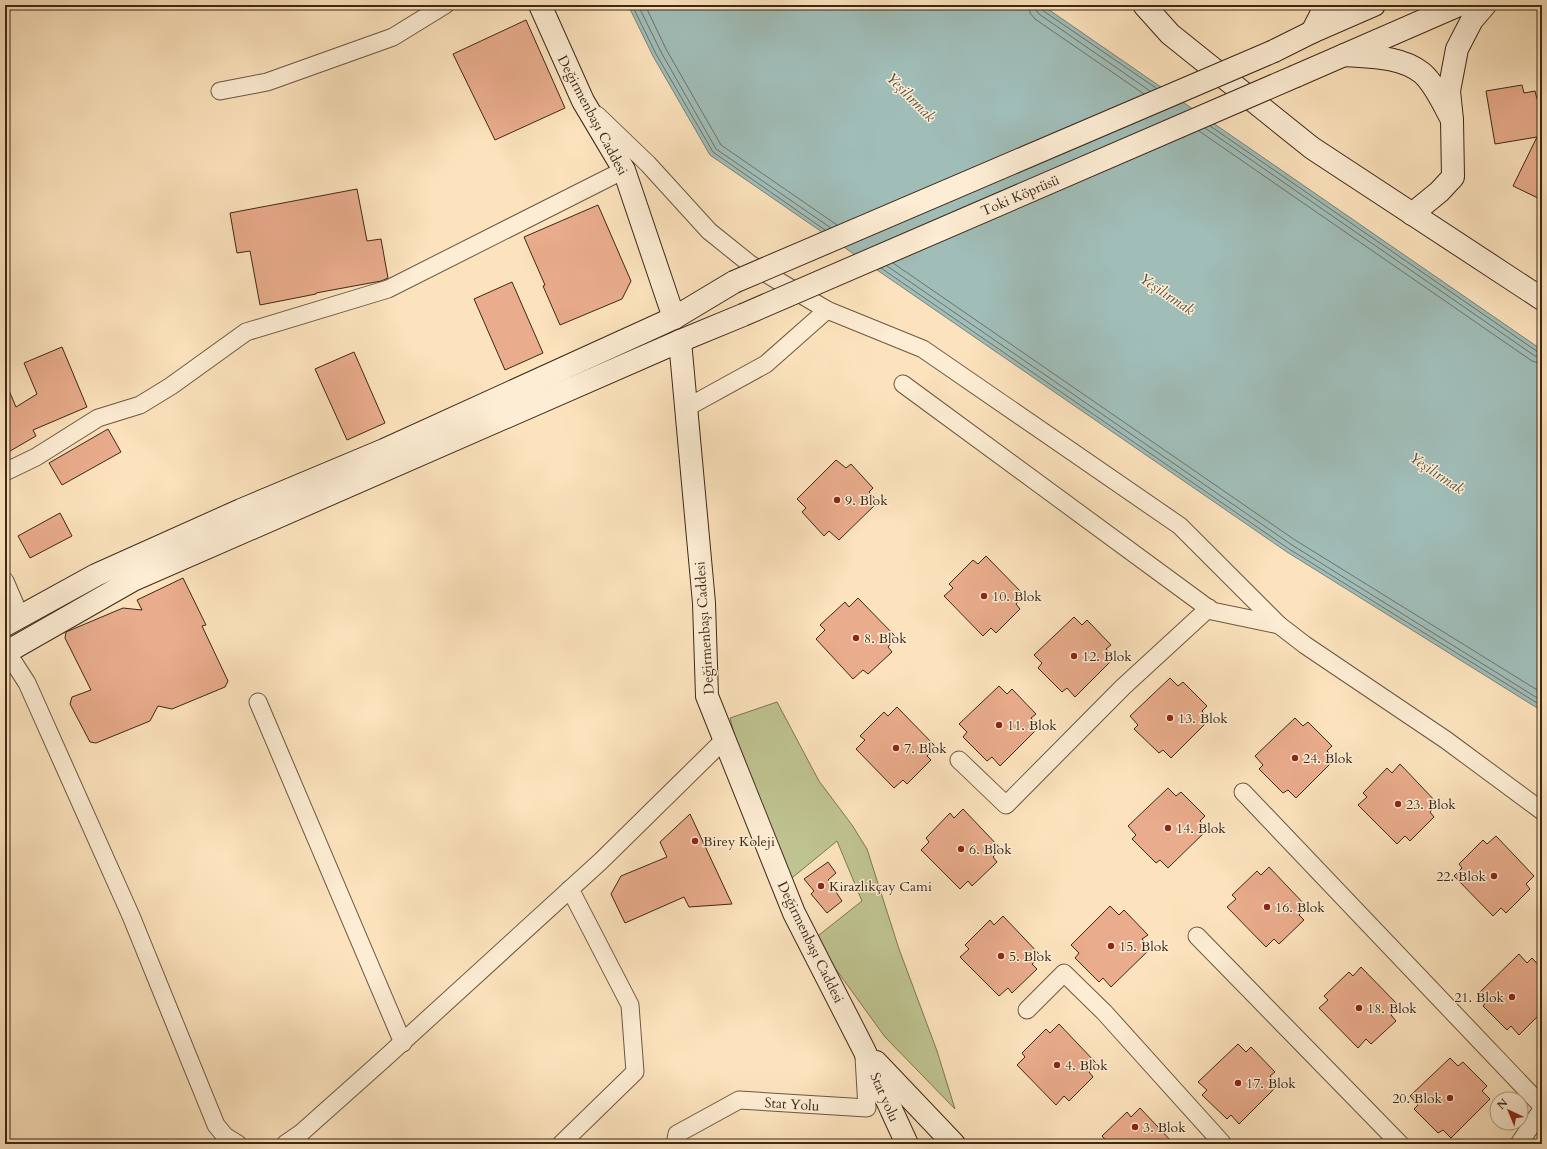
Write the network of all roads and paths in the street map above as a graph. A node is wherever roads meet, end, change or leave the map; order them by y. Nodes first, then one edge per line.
1 (445, 5) edge
2 (540, 5) edge
3 (1144, 5) edge
4 (1326, 5) edge
5 (1374, 5) edge
6 (1458, 5) edge
7 (1485, 5) edge
8 (1312, 32) junction
9 (1344, 55) junction
10 (220, 91) dead end
11 (583, 101) junction
12 (1452, 120) junction
13 (624, 170) junction
14 (1412, 214) junction
15 (1542, 299) edge
16 (827, 310) junction
17 (674, 318) junction
18 (680, 341) junction
19 (903, 384) dead end
20 (686, 408) junction
21 (5, 472) edge
22 (5, 581) edge
23 (1209, 608) junction
24 (13, 620) edge
25 (1279, 625) junction
26 (6, 652) edge
27 (258, 702) dead end
28 (724, 740) junction
29 (960, 760) dead end
30 (1243, 792) dead end
31 (1542, 811) edge
32 (570, 889) junction
33 (1197, 936) dead end
34 (1027, 1010) dead end
35 (403, 1043) junction
36 (864, 1050) junction
37 (1542, 1107) edge
38 (238, 1144) edge
39 (285, 1144) edge
40 (561, 1144) edge
41 (675, 1144) edge
42 (907, 1144) edge
43 (954, 1144) edge
44 (1223, 1144) edge
45 (1400, 1144) edge
46 (1519, 1144) edge

1 - 10 street
2 - 11 main road, Değirmenbaşı Caddesi
3 - 14 main road
4 - 8 main road
5 - 8 main road
6 - 9 main road, Toki Köprüsü
7 - 12 main road
8 - 17 main road, bridge
9 - 12 main road
9 - 18 main road, Toki Köprüsü, bridge
11 - 13 main road, Değirmenbaşı Caddesi
11 - 16 street
12 - 14 main road
13 - 17 main road, Değirmenbaşı Caddesi
13 - 21 street
14 - 15 main road
16 - 20 street
16 - 25 street
17 - 24 main road
18 - 20 main road, Değirmenbaşı Caddesi
18 - 26 main road, Toki Köprüsü
19 - 23 street
20 - 28 main road, Değirmenbaşı Caddesi
22 - 24 street
23 - 25 street
23 - 29 street
25 - 31 street
26 - 38 street
27 - 35 street
28 - 32 street
28 - 36 main road, Değirmenbaşı Caddesi
30 - 37 street
32 - 35 street
32 - 40 street
33 - 45 street
34 - 44 street
35 - 39 street
36 - 41 street, Stat Yolu
36 - 42 main road, Stat yolu
36 - 43 main road
37 - 46 street

